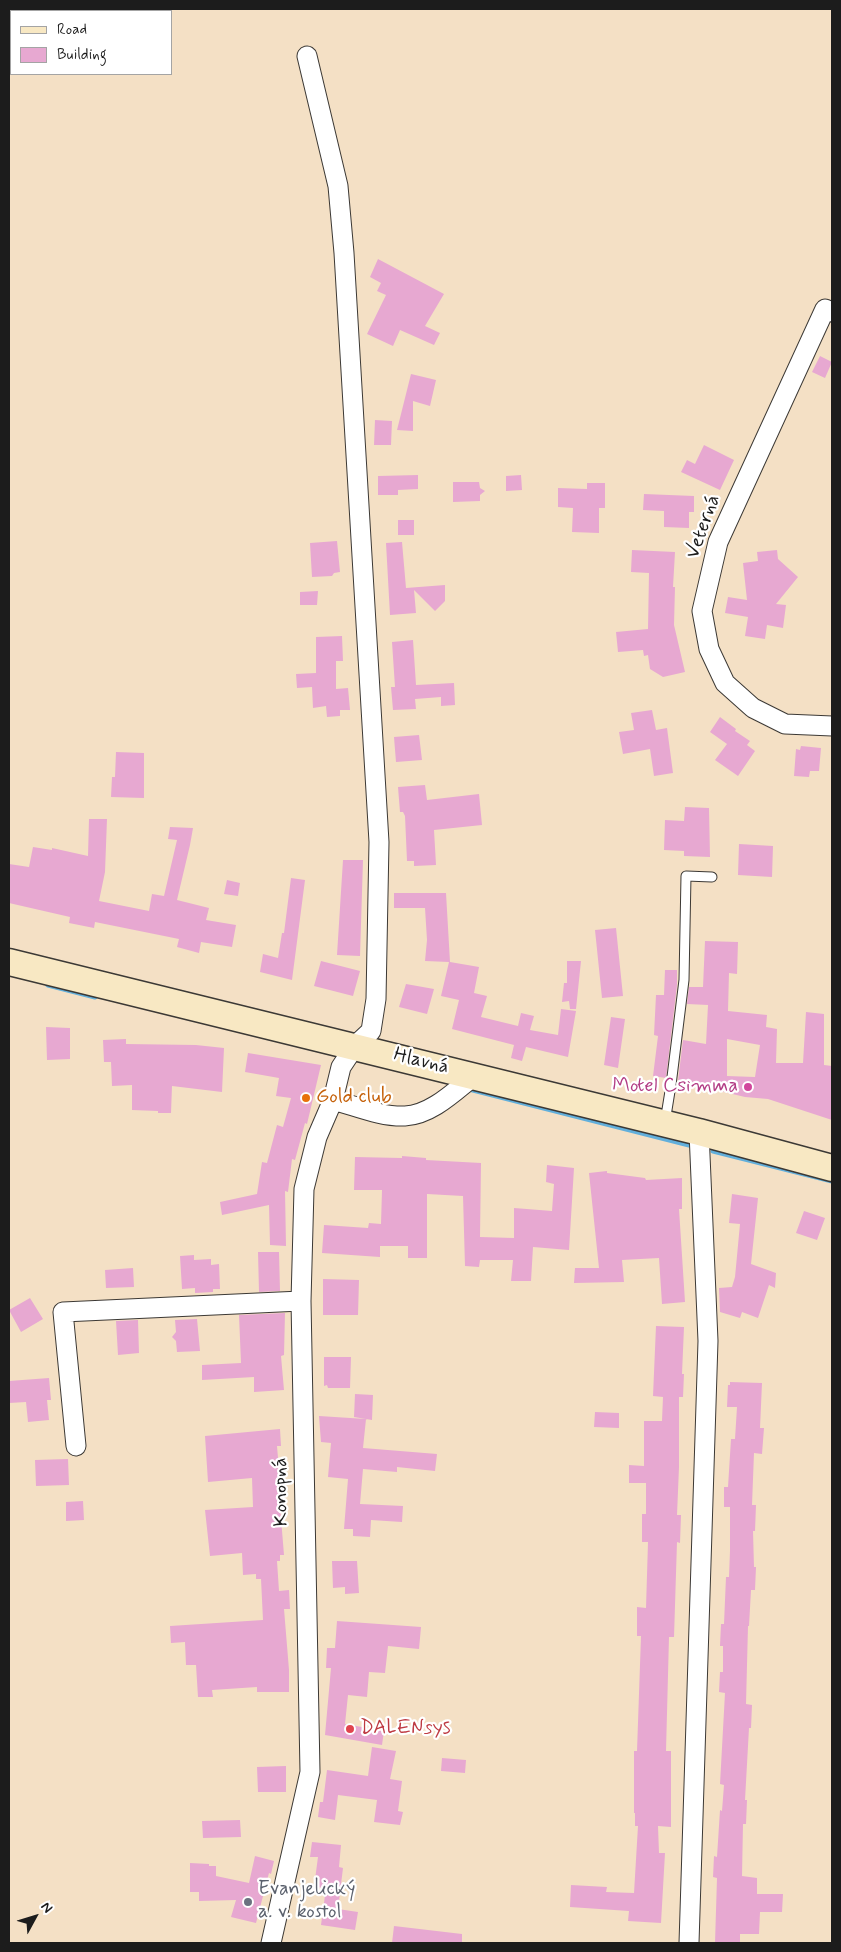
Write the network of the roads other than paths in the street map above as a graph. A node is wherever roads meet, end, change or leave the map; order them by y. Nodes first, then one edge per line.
1 (307, 56) dead end
2 (829, 311) edge
3 (832, 726) edge
4 (712, 877) dead end
5 (9, 962) edge
6 (355, 1046) junction
7 (474, 1076) junction
8 (333, 1100) junction
9 (665, 1124) junction
10 (699, 1132) junction
11 (832, 1168) edge
12 (301, 1301) junction
13 (76, 1446) dead end
14 (271, 1943) edge
15 (689, 1943) edge

1 - 6 street, Konopná
2 - 3 street, Veterná
4 - 9 lane
5 - 6 street, Hlavná
6 - 7 street, Hlavná
6 - 8 street, Konopná
7 - 8 street
7 - 9 street, Hlavná
8 - 12 street, Konopná
9 - 10 street, Hlavná
10 - 11 street, Hlavná
10 - 15 street
12 - 13 street
12 - 14 street, Konopná

